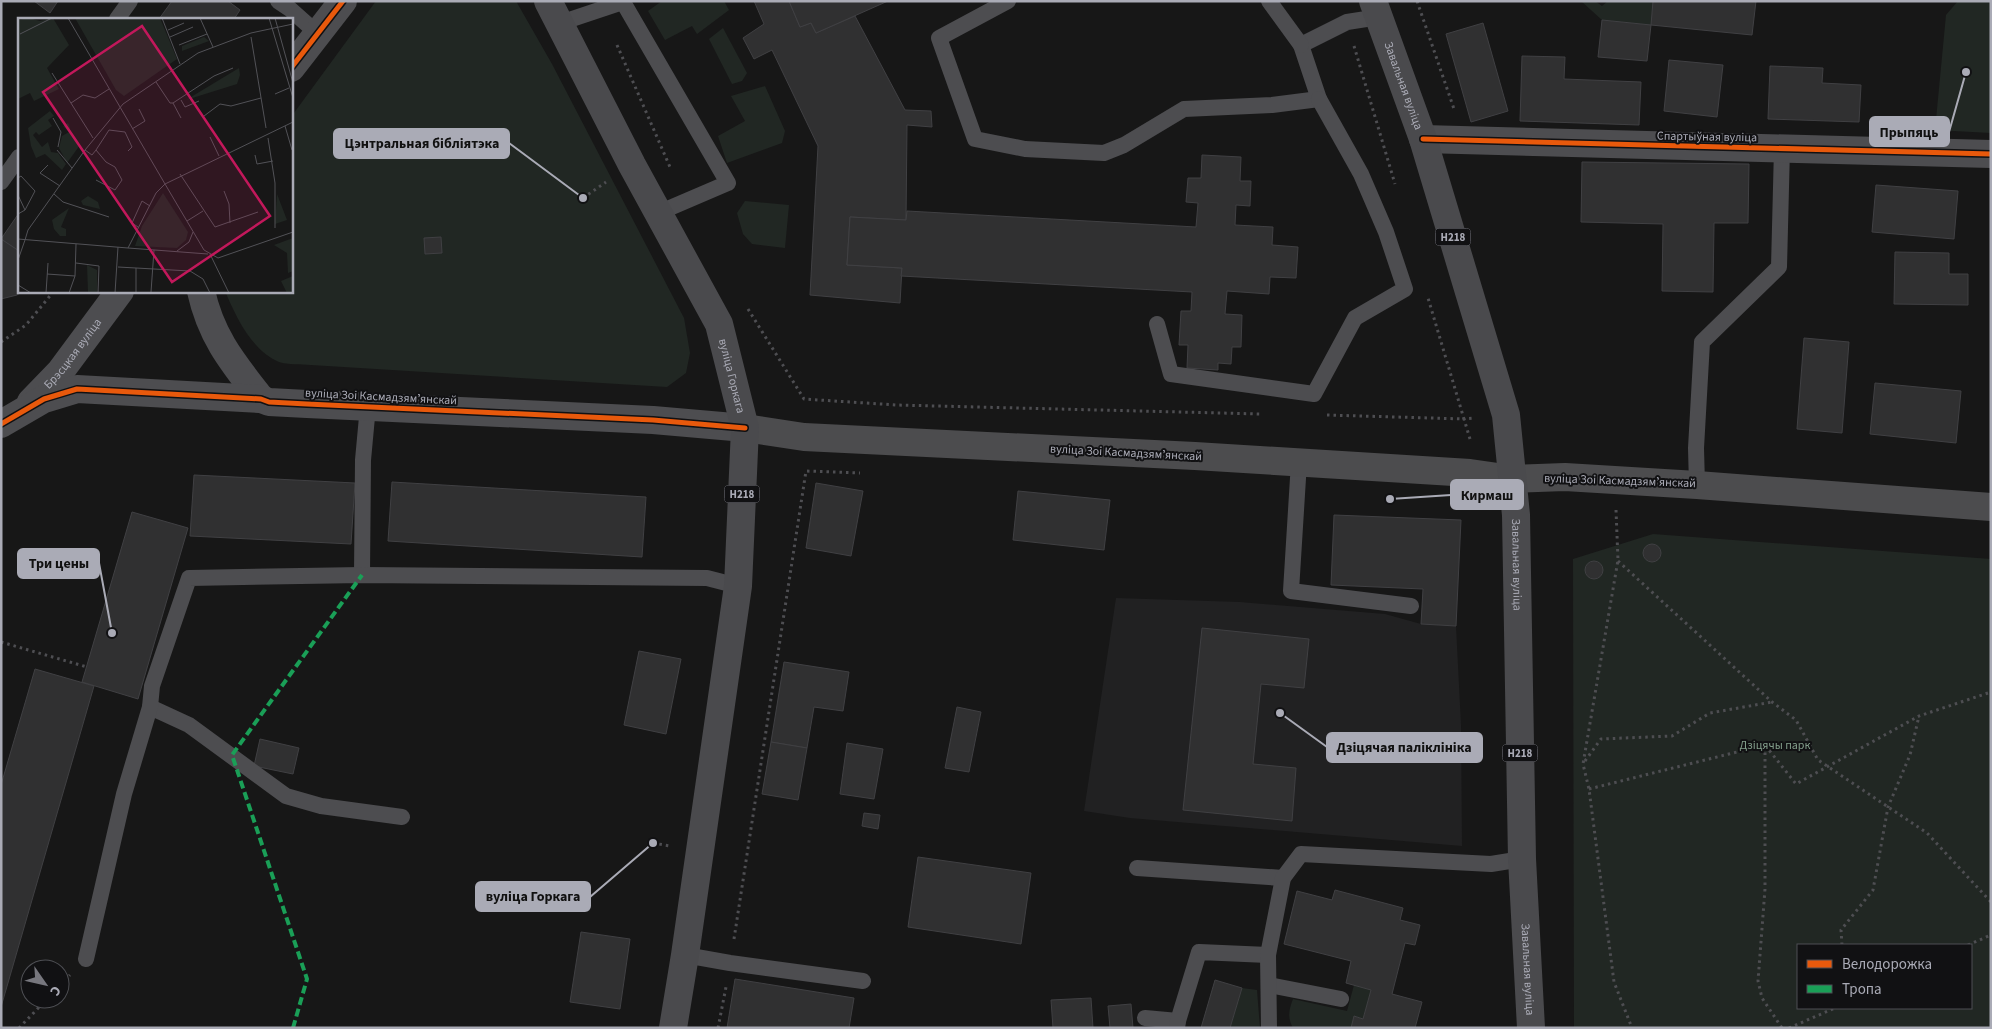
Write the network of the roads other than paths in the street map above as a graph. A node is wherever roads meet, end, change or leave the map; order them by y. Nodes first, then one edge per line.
1 (130, 1) edge
2 (278, 1) edge
3 (343, 1) edge
4 (1008, 1) edge
5 (1269, 1) edge
6 (624, 2) edge
7 (1376, 9) edge
8 (554, 12) edge
9 (118, 18) edge
10 (318, 34) junction
11 (1301, 44) junction
12 (292, 67) edge
13 (1319, 99) junction
14 (1423, 139) junction
15 (1782, 148) junction
16 (1991, 154) edge
17 (18, 158) edge
18 (1, 182) edge
19 (658, 213) junction
20 (119, 292) edge
21 (200, 292) edge
22 (1156, 324) dead end
23 (261, 399) junction
24 (368, 406) junction
25 (8, 416) edge
26 (745, 428) junction
27 (1299, 462) junction
28 (1512, 479) junction
29 (1697, 484) junction
30 (1991, 507) edge
31 (362, 575) junction
32 (738, 586) junction
33 (1411, 606) dead end
34 (150, 707) junction
35 (402, 817) dead end
36 (1522, 860) junction
37 (1137, 868) dead end
38 (1283, 878) junction
39 (685, 955) junction
40 (1268, 955) junction
41 (86, 959) dead end
42 (863, 981) dead end
43 (1269, 985) junction
44 (1341, 1000) dead end
45 (1144, 1018) dead end
46 (1178, 1024) edge
47 (673, 1028) edge
48 (1269, 1028) edge
49 (1531, 1028) edge

1 - 9 lane
2 - 10 lane
3 - 10 street
4 - 13 lane
5 - 11 lane
6 - 8 lane
6 - 19 lane
7 - 11 lane
7 - 14 main road, Завальная вуліца / Н218
8 - 19 main road, вуліца Горкага / Н218
10 - 12 street
11 - 13 lane
13 - 22 lane
14 - 15 street, Спартыўная вуліца
14 - 28 main road, Завальная вуліца / Н218
15 - 16 street, Спартыўная вуліца
15 - 29 lane
17 - 18 lane
19 - 26 main road, вуліца Горкага / Н218
20 - 25 street, Брэсцкая вуліца
21 - 23 street
23 - 24 street, вуліца Зоі Касмадзямʼянскай
23 - 25 street, вуліца Зоі Касмадзямʼянскай
24 - 26 street, вуліца Зоі Касмадзямʼянскай
24 - 31 lane
26 - 27 main road, вуліца Зоі Касмадзямʼянскай
26 - 32 main road, вуліца Горкага / Н218
27 - 28 main road, вуліца Зоі Касмадзямʼянскай
27 - 33 lane
28 - 29 main road, вуліца Зоі Касмадзямʼянскай
28 - 36 main road, Завальная вуліца / Н218
29 - 30 main road, вуліца Зоі Касмадзямʼянскай
31 - 32 lane
31 - 34 lane
32 - 39 main road, вуліца Горкага / Н218
34 - 35 lane
34 - 41 lane
36 - 38 lane
36 - 49 main road, Завальная вуліца / Н218
37 - 38 lane
38 - 40 lane
39 - 42 lane
39 - 47 main road, вуліца Горкага / Н218
40 - 43 lane
40 - 46 lane
43 - 44 lane
43 - 48 lane
45 - 46 lane

